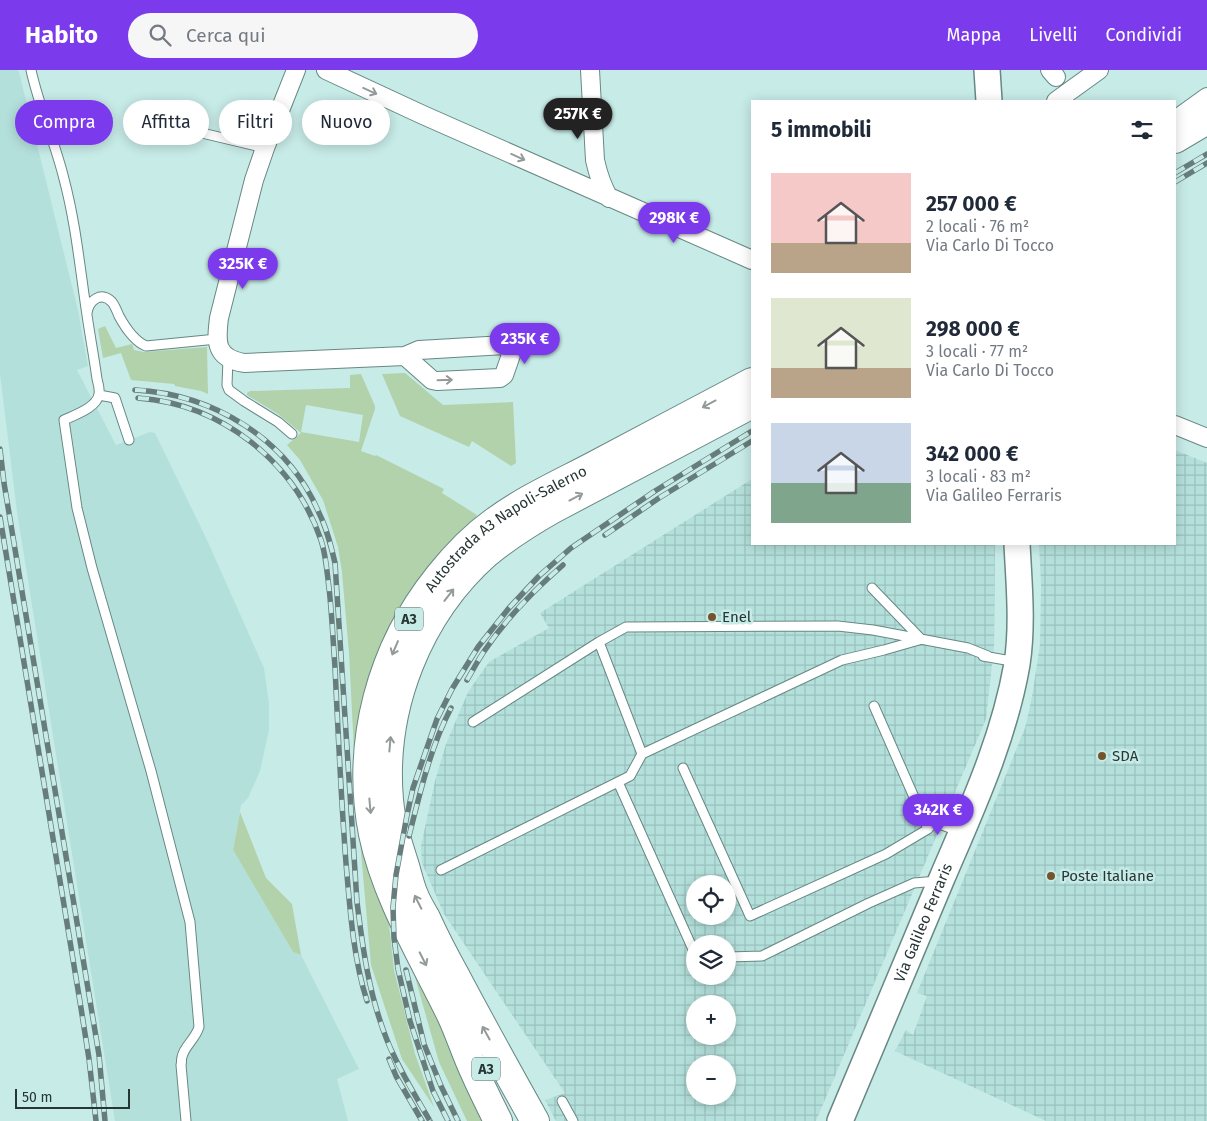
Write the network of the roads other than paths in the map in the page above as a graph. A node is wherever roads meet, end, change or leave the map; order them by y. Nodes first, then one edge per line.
1 (31, 70) edge
2 (296, 70) edge
3 (326, 70) edge
4 (590, 70) edge
5 (987, 70) edge
6 (1099, 70) edge
7 (1207, 97) edge
8 (989, 100) edge
9 (1057, 100) edge
10 (1176, 119) edge
11 (1207, 120) edge
12 (209, 135) edge
13 (1207, 136) edge
14 (1176, 138) edge
15 (265, 148) junction
16 (1176, 154) edge
17 (610, 198) junction
18 (751, 260) edge
19 (86, 314) junction
20 (217, 339) junction
21 (405, 356) junction
22 (228, 359) junction
23 (751, 383) edge
24 (99, 395) junction
25 (751, 405) edge
26 (1176, 425) edge
27 (292, 434) dead end
28 (1207, 438) edge
29 (129, 440) dead end
30 (1017, 545) edge
31 (872, 588) dead end
32 (921, 639) junction
33 (599, 642) junction
34 (1017, 662) junction
35 (874, 706) dead end
36 (473, 722) dead end
37 (642, 754) junction
38 (684, 768) dead end
39 (618, 782) junction
40 (928, 829) junction
41 (962, 832) junction
42 (441, 870) dead end
43 (941, 880) junction
44 (686, 935) edge
45 (736, 957) edge
46 (463, 1013) junction
47 (562, 1101) dead end
48 (186, 1121) edge
49 (498, 1121) edge
50 (516, 1121) edge
51 (535, 1121) edge
52 (573, 1121) edge
53 (840, 1121) edge

1 - 19 lane
2 - 15 street
3 -> 17 street
4 - 17 street
5 - 8 main road
6 - 9 street
7 - 10 street
11 - 14 highway
12 - 15 lane
13 - 16 highway
15 - 20 street
17 - 18 street
19 - 20 lane
19 - 24 lane
20 - 22 street
21 -> 21 street
21 - 22 street
22 - 27 lane
23 -> 46 highway, Autostrada A3 Napoli-Salerno / A3
24 - 29 lane
24 - 48 lane
46 -> 25 highway, Autostrada A3 Napoli-Salerno / A3
26 - 28 street
30 - 34 main road, Via Galileo Ferraris
31 - 32 lane
32 - 33 lane
32 - 34 lane
32 - 37 lane
33 - 36 lane
33 - 37 lane
34 - 41 main road, Via Galileo Ferraris
35 - 40 lane
37 - 39 lane
38 - 40 lane
39 - 42 lane
39 - 44 lane
40 - 41 lane
41 - 43 main road, Via Galileo Ferraris
43 - 45 lane
43 - 53 main road, Via Galileo Ferraris
46 - 49 highway, A3
46 - 50 highway, A3
51 -> 46 highway, A3
47 - 52 lane

